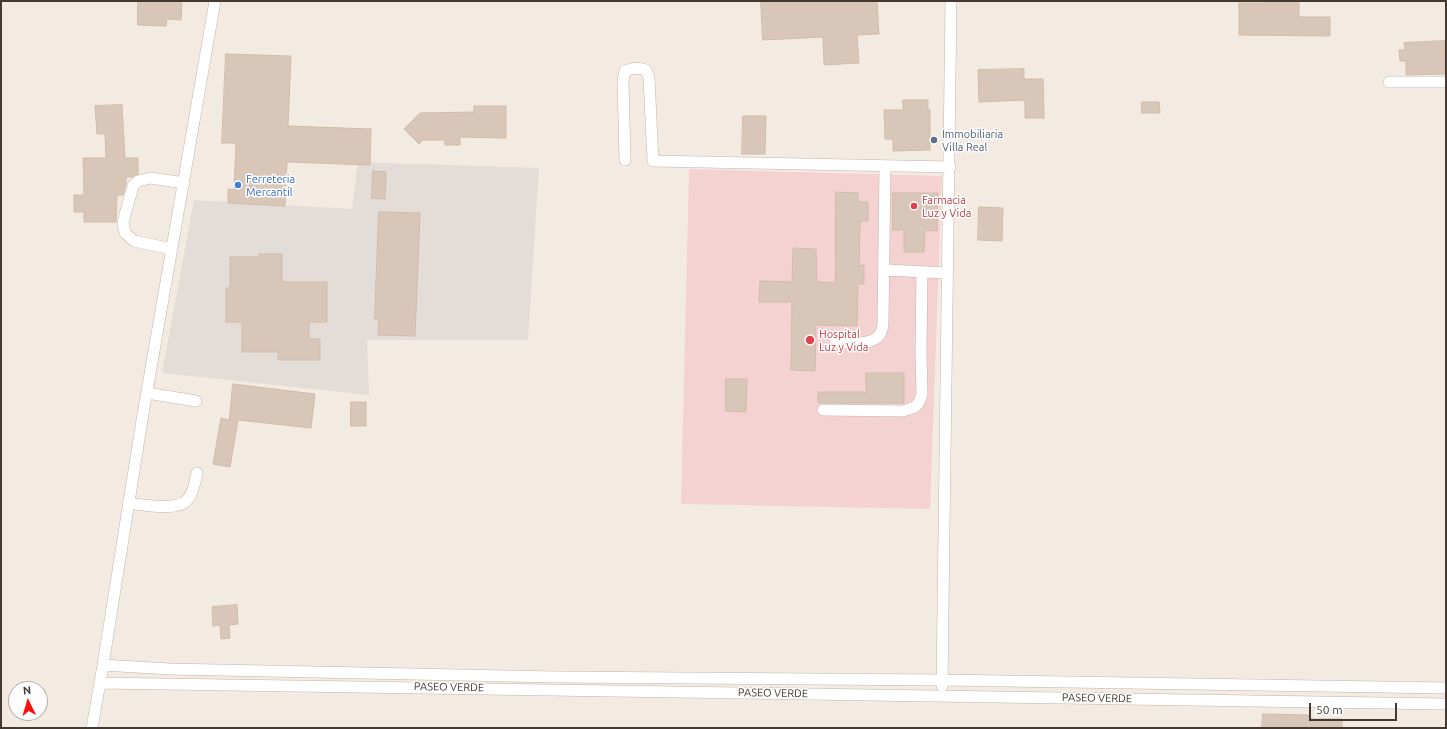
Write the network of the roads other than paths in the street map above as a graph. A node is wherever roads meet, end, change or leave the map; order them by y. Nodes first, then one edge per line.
1 (215, 1) edge
2 (951, 1) edge
3 (1389, 82) dead end
4 (1446, 82) edge
5 (625, 160) dead end
6 (885, 167) junction
7 (950, 167) junction
8 (184, 183) junction
9 (172, 249) junction
10 (884, 270) junction
11 (922, 272) junction
12 (948, 273) junction
13 (834, 342) dead end
14 (147, 393) junction
15 (196, 401) dead end
16 (823, 410) dead end
17 (197, 472) dead end
18 (128, 503) junction
19 (103, 665) junction
20 (557, 677) junction
21 (942, 680) junction
22 (100, 683) junction
23 (1239, 684) junction
24 (1446, 688) edge
25 (557, 689) junction
26 (942, 696) junction
27 (1238, 700) junction
28 (1446, 704) edge
29 (92, 728) edge

1 - 8 street
2 - 7 street
3 - 4 street
5 - 6 street
6 - 7 street
6 - 10 street
7 - 12 street
8 - 9 street
8 - 9 street
9 - 14 street
10 - 11 street
10 - 13 street
11 - 12 street
11 - 16 street
12 - 21 street
14 - 15 street
14 - 18 street
17 - 18 street
18 - 19 street
19 - 20 street, PASEO VERDE
19 - 22 street
20 - 21 street, PASEO VERDE
20 - 25 street
21 - 23 street, PASEO VERDE
21 - 26 street
22 - 25 street, PASEO VERDE
22 - 29 street
23 - 24 street, PASEO VERDE
23 - 27 street
25 - 26 street, PASEO VERDE
26 - 27 street, PASEO VERDE
27 - 28 street, PASEO VERDE

